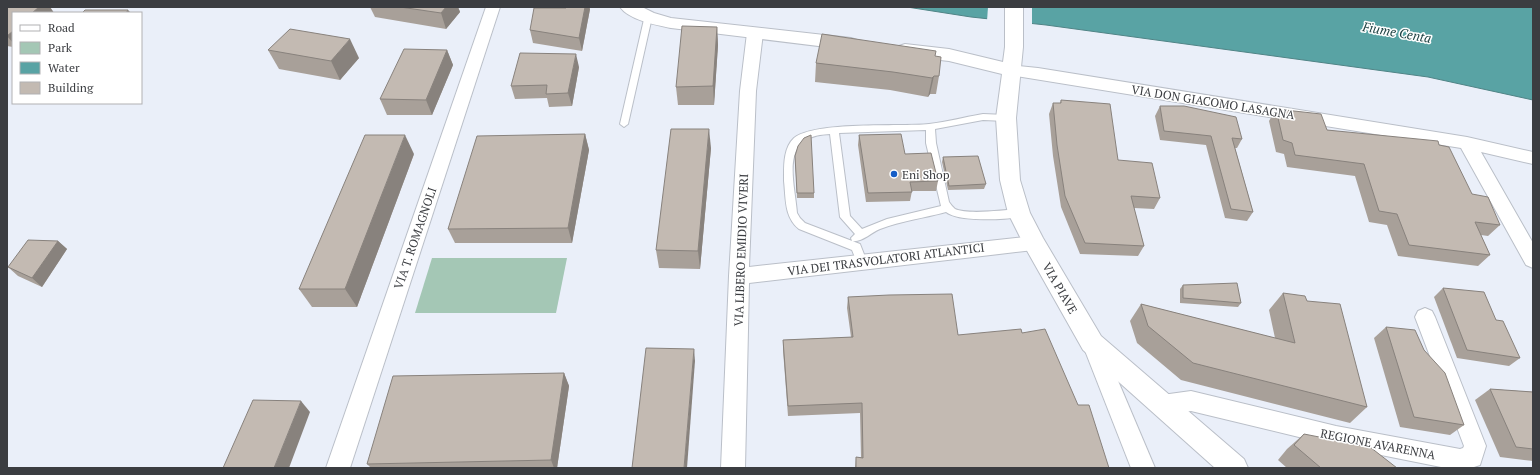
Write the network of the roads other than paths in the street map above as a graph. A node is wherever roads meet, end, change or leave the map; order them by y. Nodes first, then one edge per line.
1 (493, 7) edge
2 (629, 7) edge
3 (1014, 7) edge
4 (648, 17) junction
5 (755, 33) junction
6 (1010, 70) junction
7 (1006, 118) junction
8 (624, 124) dead end
9 (930, 127) junction
10 (834, 130) junction
11 (1467, 143) junction
12 (1533, 158) edge
13 (947, 208) junction
14 (1019, 213) junction
15 (861, 234) junction
16 (1034, 244) junction
17 (859, 255) junction
18 (1533, 260) edge
19 (739, 276) junction
20 (1425, 317) dead end
21 (1092, 343) junction
22 (1162, 405) junction
23 (338, 468) edge
24 (734, 468) edge
25 (1143, 468) edge
26 (1235, 468) edge

1 - 23 street, VIA T. ROMAGNOLI
2 - 4 main road
3 - 6 main road, VIA PIAVE
4 - 5 main road
4 - 8 lane
5 - 6 main road
5 - 19 street, VIA LIBERO EMIDIO VIVERI
6 - 7 main road, VIA PIAVE
6 - 11 street, VIA DON GIACOMO LASAGNA
7 - 9 lane
7 - 14 main road, VIA PIAVE
9 - 10 lane
9 - 13 lane
10 - 15 lane
10 - 17 lane
11 - 12 street, VIA DON GIACOMO LASAGNA
11 - 18 street
13 - 14 lane
13 - 15 lane
14 - 16 main road, VIA PIAVE
15 - 17 lane
16 - 17 street, VIA DEI TRASVOLATORI ATLANTICI
16 - 21 main road, VIA PIAVE
17 - 19 street, VIA DEI TRASVOLATORI ATLANTICI
19 - 24 street, VIA LIBERO EMIDIO VIVERI
20 - 22 street, REGIONE AVARENNA
21 - 22 main road, VIA PIAVE
21 - 25 street
22 - 26 main road, VIA PIAVE

